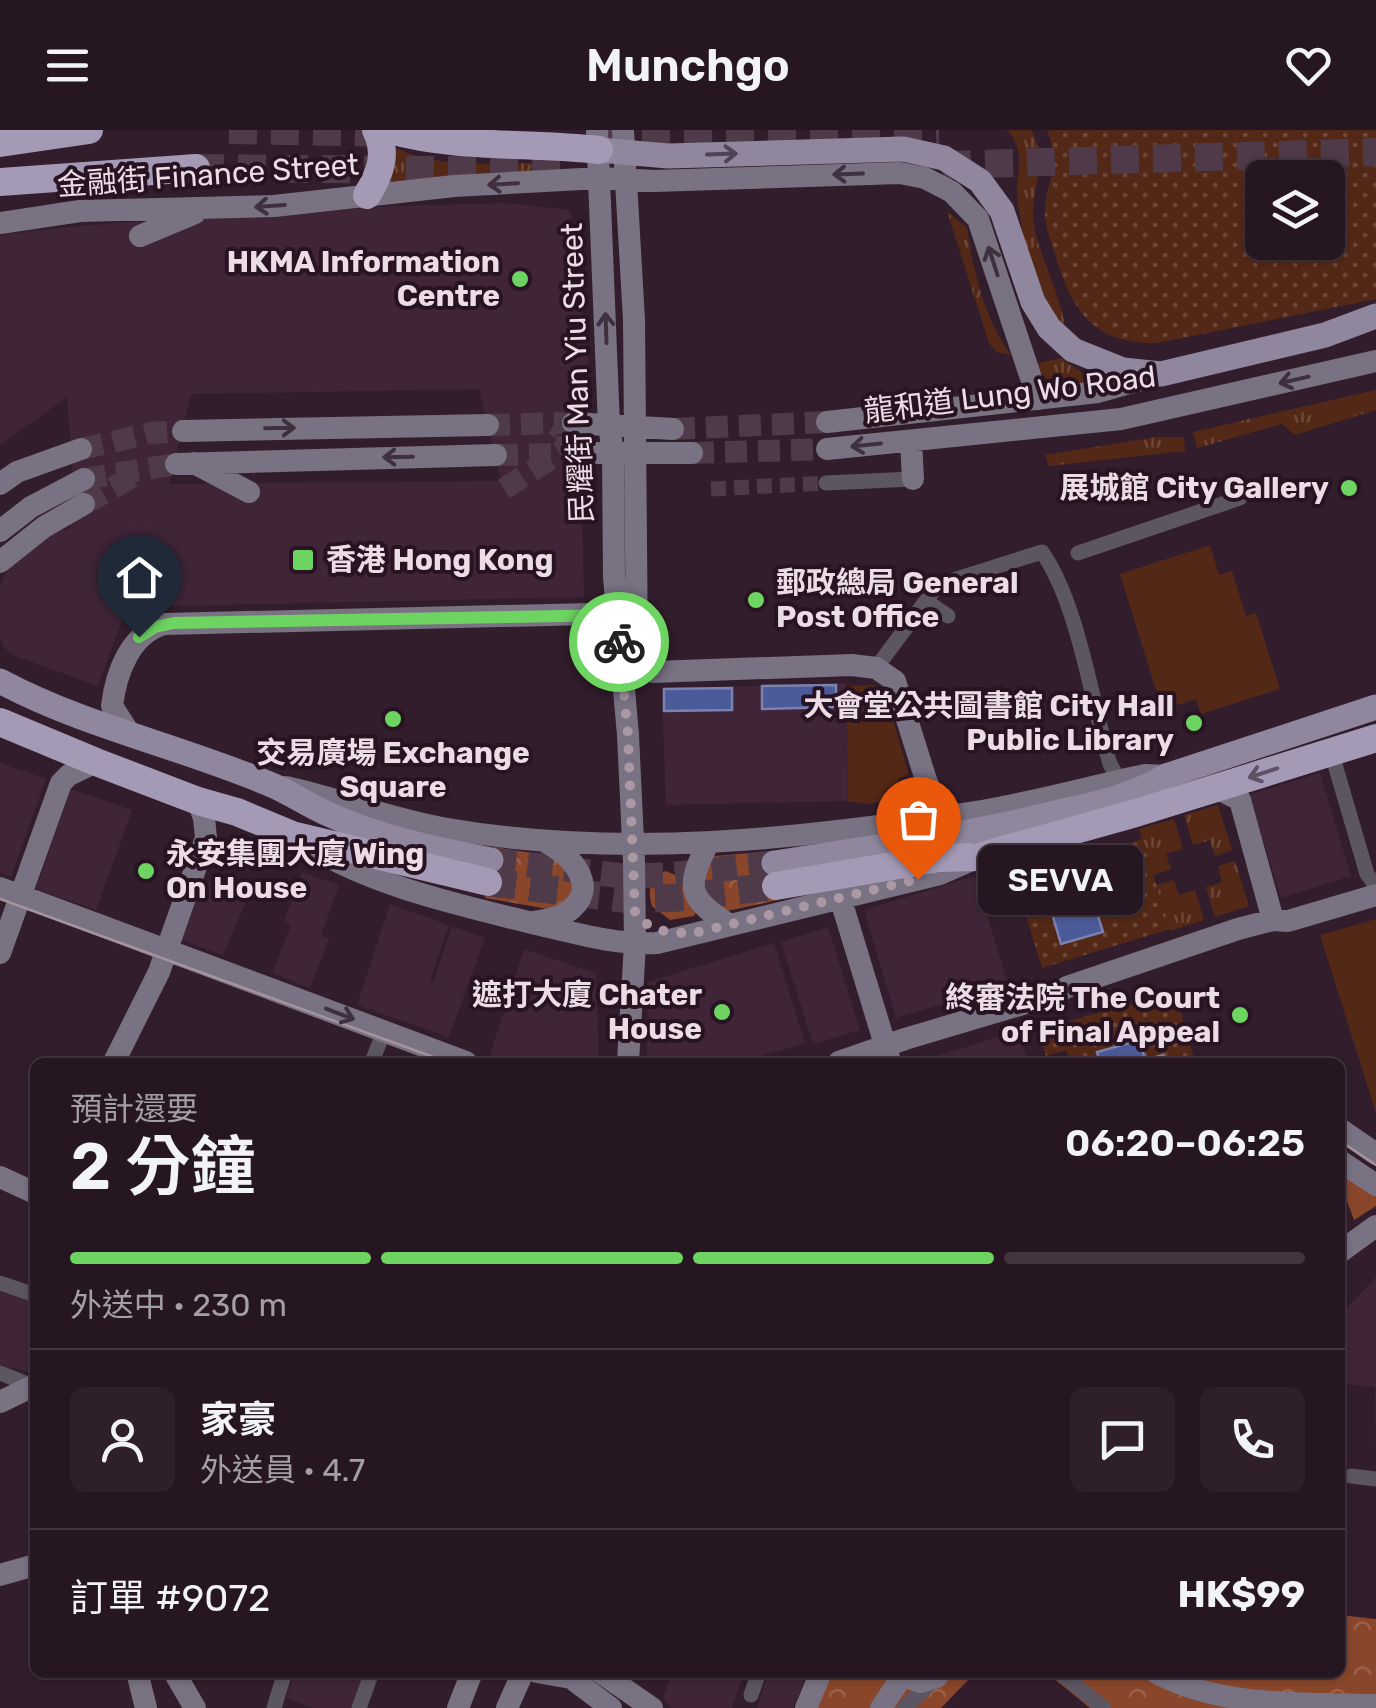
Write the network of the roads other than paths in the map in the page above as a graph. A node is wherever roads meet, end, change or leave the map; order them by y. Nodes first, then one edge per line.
1 (89, 130) edge
2 (376, 130) edge
3 (390, 130) edge
4 (611, 141) edge
5 (0, 143) edge
6 (196, 168) tunnel mouth
7 (600, 178) junction
8 (625, 180) junction
9 (1, 182) edge
10 (363, 206) junction
11 (208, 208) junction
12 (0, 223) edge
13 (140, 236) dead end
14 (1376, 316) edge
15 (1325, 335) junction
16 (1376, 335) edge
17 (1376, 361) edge
18 (634, 372) junction
19 (1161, 374) junction
20 (1038, 399) junction
21 (1150, 411) junction
22 (827, 422) tunnel mouth
23 (574, 423) tunnel mouth
24 (488, 425) tunnel mouth
25 (608, 426) junction
26 (634, 428) junction
27 (183, 430) tunnel mouth
28 (911, 441) junction
29 (81, 449) tunnel mouth
30 (827, 449) tunnel mouth
31 (574, 452) tunnel mouth
32 (623, 453) junction
33 (692, 454) tunnel mouth
34 (496, 455) tunnel mouth
35 (84, 479) tunnel mouth
36 (913, 479) joint
37 (826, 483) tunnel mouth
38 (0, 484) edge
39 (248, 492) dead end
40 (1240, 498) dead end
41 (84, 504) tunnel mouth
42 (0, 530) edge
43 (1078, 553) dead end
44 (0, 562) edge
45 (926, 601) junction
46 (626, 614) junction
47 (948, 616) dead end
48 (876, 668) junction
49 (653, 672) junction
50 (0, 681) edge
51 (1376, 707) edge
52 (625, 712) junction
53 (0, 722) edge
54 (128, 731) junction
55 (1376, 738) edge
56 (1331, 752) junction
57 (96, 762) junction
58 (1166, 776) junction
59 (1119, 780) junction
60 (268, 783) junction
61 (1216, 788) junction
62 (198, 801) junction
63 (942, 816) junction
64 (292, 836) junction
65 (541, 840) junction
66 (634, 843) junction
67 (672, 844) junction
68 (708, 844) junction
69 (978, 857) junction
70 (489, 871) joint
71 (775, 874) joint
72 (1376, 886) edge
73 (10, 891) edge
74 (1376, 894) edge
75 (840, 898) junction
76 (634, 902) junction
77 (1272, 920) junction
78 (533, 923) junction
79 (730, 924) junction
80 (690, 934) junction
81 (635, 944) junction
82 (167, 949) junction
83 (0, 953) edge
84 (384, 1031) junction
85 (890, 1046) edge
86 (116, 1058) edge
87 (374, 1058) edge
88 (455, 1058) edge
89 (628, 1058) edge
90 (852, 1058) edge
91 (1345, 1132) edge
92 (1376, 1154) edge
93 (1345, 1163) edge
94 (0, 1177) edge
95 (1376, 1185) edge
96 (30, 1190) edge
97 (1376, 1226) edge
98 (1345, 1248) edge
99 (0, 1283) edge
100 (30, 1292) edge
101 (0, 1373) edge
102 (30, 1384) edge
103 (30, 1387) edge
104 (0, 1402) edge
105 (1350, 1476) dead end
106 (1376, 1478) edge
107 (30, 1566) edge
108 (0, 1575) edge
109 (138, 1678) edge
110 (178, 1678) edge
111 (283, 1678) edge
112 (370, 1678) edge
113 (470, 1678) edge
114 (520, 1678) edge
115 (570, 1678) edge
116 (609, 1678) edge
117 (756, 1678) edge
118 (818, 1678) edge
119 (903, 1678) edge
120 (936, 1678) edge
121 (1066, 1678) edge
122 (1167, 1678) edge
123 (751, 1695) dead end
124 (1376, 1704) edge
125 (146, 1708) edge
126 (195, 1708) edge
127 (274, 1708) edge
128 (359, 1708) edge
129 (458, 1708) edge
130 (507, 1708) edge
131 (610, 1708) edge
132 (652, 1708) edge
133 (806, 1708) edge
134 (881, 1708) edge
135 (904, 1708) edge
136 (1104, 1708) edge

1 - 5 highway
2 - 10 highway
3 - 4 highway
4 - 7 main road, 民耀街 Man Yiu Street
4 - 8 main road, 民耀街 Man Yiu Street
4 -> 19 main road
6 - 9 highway
7 - 8 main road, 金融街 Finance Street
7 -> 10 main road, 金融街 Finance Street
25 -> 7 main road, 民耀街 Man Yiu Street
8 - 18 main road, 民耀街 Man Yiu Street
20 -> 8 main road, 金融街 Finance Street
10 -> 11 main road, 金融街 Finance Street
11 - 12 main road, 金融街 Finance Street
11 - 13 main road
14 - 15 main road, 龍和道 Lung Wo Road
15 - 16 main road
15 - 19 main road, 龍和道 Lung Wo Road
17 -> 21 main road, 龍和道 Lung Wo Road
18 - 26 main road, 民耀街 Man Yiu Street
18 - 26 main road
19 - 20 main road, 龍和道 Lung Wo Road
20 - 21 main road
20 - 22 main road, 龍和道 Lung Wo Road
21 - 28 main road, 龍和道 Lung Wo Road
23 - 25 main road
27 -> 24 main road
25 - 26 main road
25 - 32 main road, 民耀街 Man Yiu Street
26 - 32 main road, 民耀街 Man Yiu Street
28 -> 30 main road, 龍和道 Lung Wo Road
28 - 36 main road
29 - 38 main road
31 - 32 main road
32 - 33 main road
32 - 46 main road, 民耀街 Man Yiu Street
34 -> 39 main road
35 - 42 main road
36 - 37 street
40 - 43 street
41 - 44 main road
45 - 47 street
45 - 48 street
45 - 59 street
46 - 49 main road
46 - 52 main road
46 - 54 main road
48 - 49 main road
48 - 63 main road
49 - 52 main road
50 - 54 main road
51 - 58 main road
52 - 66 main road
53 - 57 highway
54 - 60 main road
55 - 56 highway
56 -> 61 highway
56 - 72 street
57 - 62 highway
57 - 73 main road
58 - 59 main road
58 - 71 main road
59 - 63 main road
60 - 65 main road
60 - 70 main road
61 - 69 highway
61 - 77 main road
62 - 64 highway
62 - 82 main road
63 - 68 main road
64 - 70 highway
64 - 78 main road
65 - 66 main road
65 - 78 main road
66 - 67 main road
66 - 76 main road
67 - 68 main road
67 - 76 main road
68 - 79 main road
69 - 71 highway
69 - 75 main road
73 - 82 main road
73 - 83 main road
74 - 77 main road
75 - 79 main road
75 - 85 main road
76 - 80 main road
76 - 81 main road
77 - 85 main road
78 - 81 main road
79 - 80 main road
80 - 81 main road
81 - 89 main road
82 -> 84 main road
82 - 86 main road
84 - 87 street
84 - 88 main road
85 - 90 main road
91 - 92 main road
93 - 95 main road
94 - 96 main road
97 - 98 main road
99 - 100 street
101 - 102 street
103 - 104 main road
105 - 106 street
107 - 108 main road
109 - 125 main road
110 - 126 main road
111 - 127 street
112 - 128 street
113 - 129 main road
114 - 130 main road
115 - 131 main road
116 - 132 main road
117 - 123 street
118 - 133 main road
119 - 134 main road
120 - 135 street
121 - 136 street
122 - 124 main road

